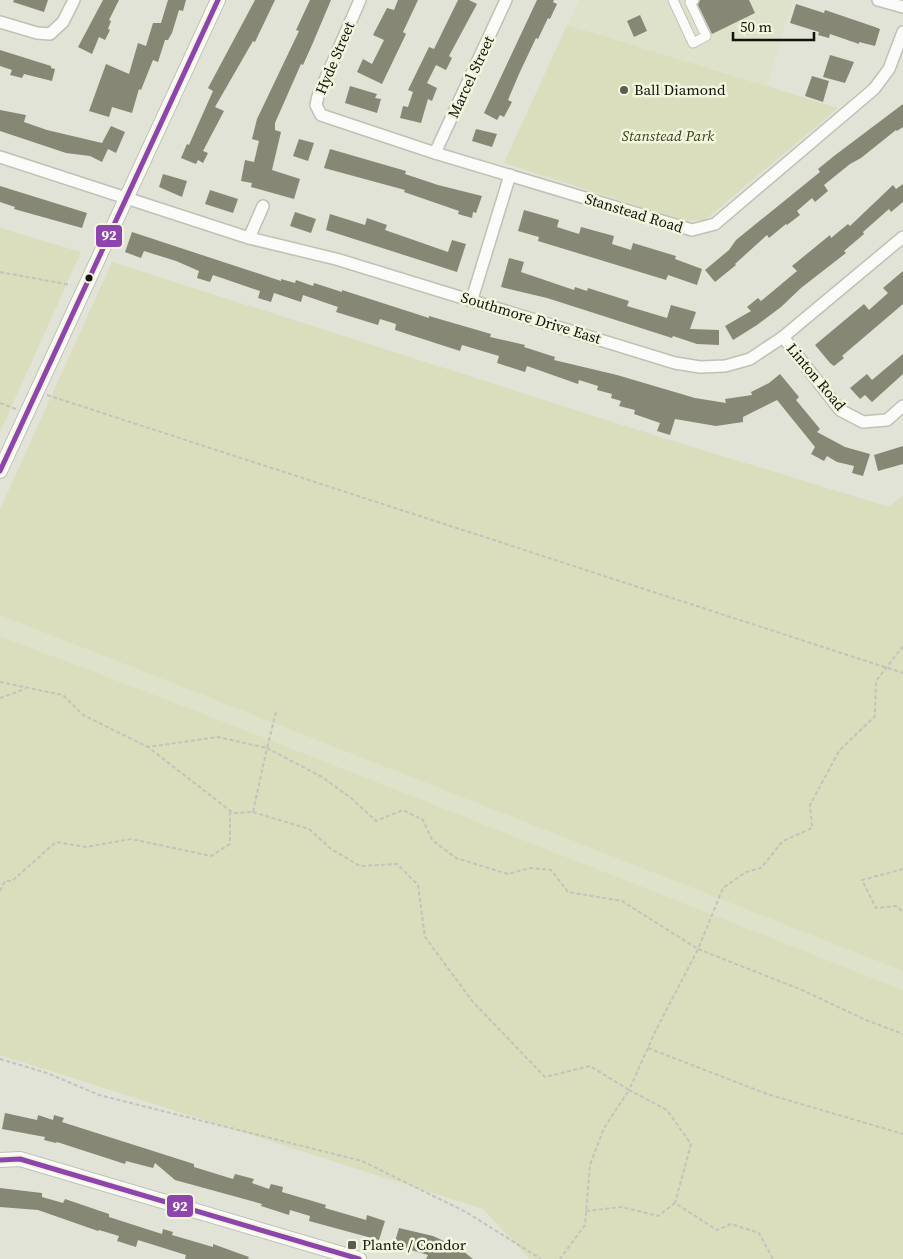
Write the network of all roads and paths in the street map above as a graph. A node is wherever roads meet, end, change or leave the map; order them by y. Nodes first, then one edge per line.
1 (74, 0) edge
2 (218, 0) edge
3 (360, 0) edge
4 (506, 0) edge
5 (672, 0) edge
6 (694, 0) edge
7 (878, 0) edge
8 (903, 7) edge
9 (0, 22) edge
10 (903, 32) edge
11 (321, 116) joint
12 (435, 153) junction
13 (0, 157) edge
14 (510, 175) junction
15 (125, 198) junction
16 (263, 206) dead end
17 (903, 237) edge
18 (249, 238) junction
19 (0, 272) edge
20 (84, 288) junction
21 (472, 299) junction
22 (783, 337) junction
23 (45, 394) dead end
24 (0, 403) edge
25 (903, 406) edge
26 (19, 409) dead end
27 (0, 471) edge
28 (903, 646) edge
29 (885, 666) junction
30 (903, 673) edge
31 (0, 682) edge
32 (25, 689) junction
33 (0, 698) edge
34 (276, 712) dead end
35 (148, 747) junction
36 (267, 748) junction
37 (230, 811) junction
38 (253, 812) junction
39 (903, 868) edge
40 (0, 891) edge
41 (903, 912) edge
42 (698, 949) junction
43 (903, 1034) edge
44 (648, 1048) junction
45 (0, 1059) edge
46 (629, 1090) junction
47 (903, 1134) edge
48 (0, 1160) edge
49 (674, 1203) junction
50 (586, 1211) junction
51 (358, 1259) edge
52 (541, 1259) edge
53 (560, 1259) edge
54 (773, 1259) edge

1 - 9 street
2 - 15 street
3 - 11 street, Hyde Street
4 - 12 street, Marcel Street
5 - 6 street
7 - 8 street
10 - 14 street, Stanstead Road
11 - 12 street, Stanstead Road
12 - 14 street, Stanstead Road
13 - 15 street, Southmore Drive East
14 - 21 street
15 - 18 street, Southmore Drive East
15 - 20 street
16 - 18 street
17 - 22 street, Southmore Drive East
18 - 21 street, Southmore Drive East
19 - 20 path
20 - 27 street
21 - 22 street, Southmore Drive East
22 - 25 street, Linton Road
23 - 29 path
24 - 26 path
28 - 29 path
29 - 30 path
29 - 42 path
31 - 32 path
32 - 33 path
32 - 35 path
34 - 36 path
35 - 36 path
35 - 37 path
36 - 38 path
36 - 42 path
37 - 38 path
37 - 40 path
38 - 46 path
39 - 41 path
42 - 43 path
42 - 44 path
44 - 46 path
44 - 47 path
45 - 52 path
46 - 49 path
46 - 50 path
48 - 51 street
49 - 50 path
49 - 54 path
50 - 53 path

